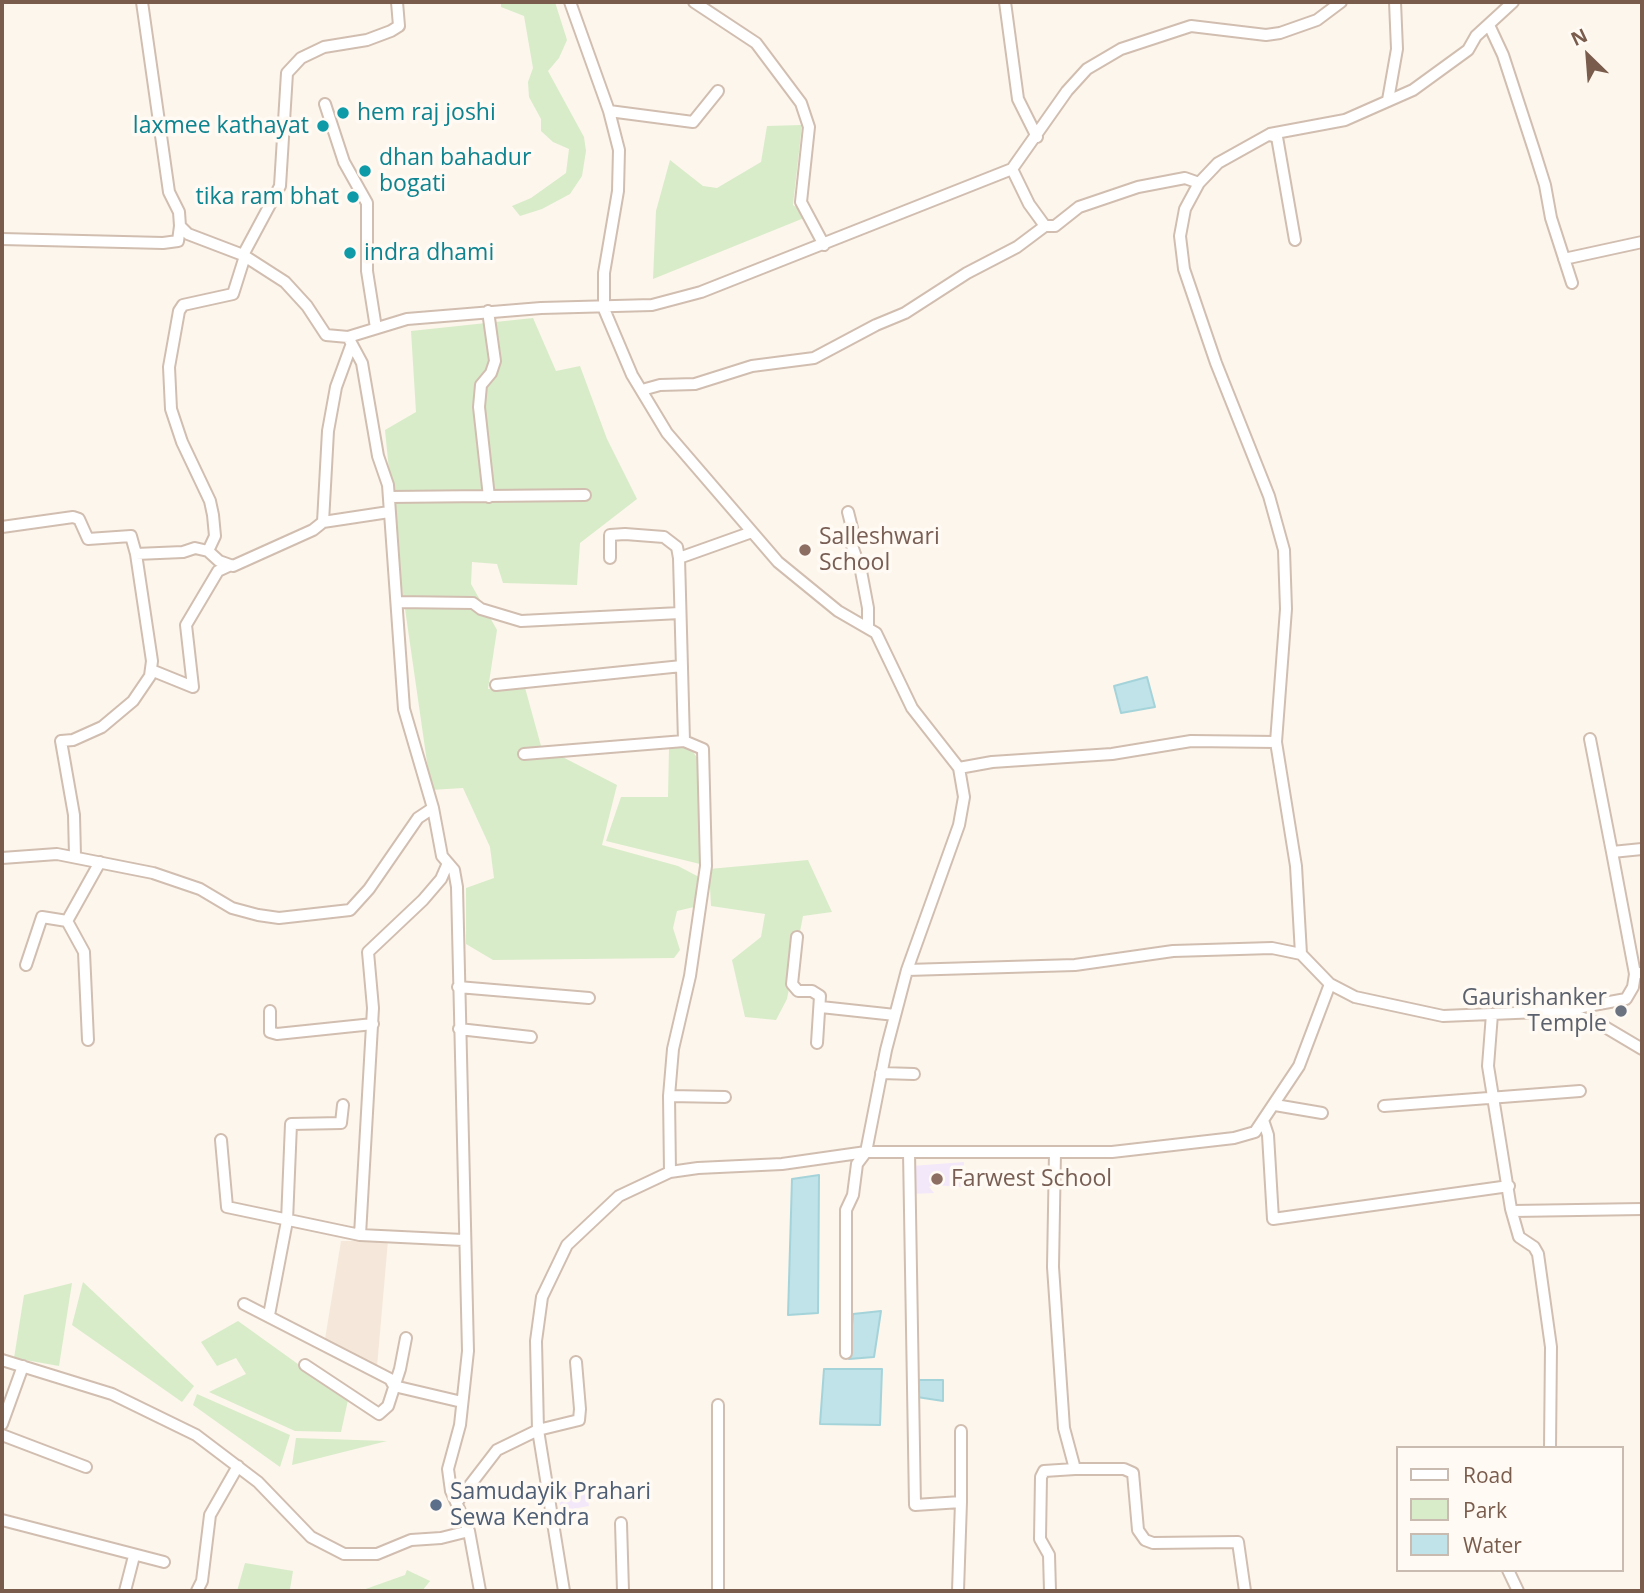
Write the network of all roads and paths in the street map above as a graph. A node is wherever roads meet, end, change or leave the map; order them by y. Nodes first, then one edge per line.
1 (142, 2) edge
2 (397, 2) edge
3 (570, 2) edge
4 (694, 2) edge
5 (1005, 2) edge
6 (1395, 2) edge
7 (1513, 2) edge
8 (1336, 4) edge
9 (1489, 25) junction
10 (718, 91) dead end
11 (1388, 100) junction
12 (325, 104) dead end
13 (609, 111) junction
14 (1269, 135) junction
15 (1037, 137) junction
16 (1012, 169) junction
17 (1199, 183) junction
18 (180, 226) junction
19 (1045, 226) junction
20 (2, 239) edge
21 (1295, 240) dead end
22 (1642, 242) edge
23 (824, 245) junction
24 (244, 256) junction
25 (1564, 259) junction
26 (1572, 284) dead end
27 (604, 309) junction
28 (488, 312) junction
29 (376, 328) junction
30 (349, 341) junction
31 (642, 390) junction
32 (585, 495) dead end
33 (389, 497) junction
34 (489, 497) junction
35 (389, 512) junction
36 (848, 512) dead end
37 (323, 522) junction
38 (2, 527) edge
39 (752, 532) junction
40 (208, 551) junction
41 (136, 554) junction
42 (610, 558) dead end
43 (679, 558) junction
44 (231, 565) junction
45 (397, 602) junction
46 (680, 613) junction
47 (867, 626) junction
48 (682, 666) junction
49 (150, 670) junction
50 (496, 685) dead end
51 (1590, 739) dead end
52 (684, 741) junction
53 (1276, 742) junction
54 (524, 754) dead end
55 (959, 768) junction
56 (433, 808) junction
57 (1642, 849) edge
58 (1612, 852) junction
59 (75, 856) junction
60 (2, 858) edge
61 (100, 862) junction
62 (448, 863) junction
63 (67, 921) junction
64 (797, 937) dead end
65 (1301, 954) junction
66 (26, 965) dead end
67 (907, 970) junction
68 (1639, 973) edge
69 (1330, 984) junction
70 (458, 987) junction
71 (589, 998) dead end
72 (821, 1007) junction
73 (270, 1011) dead end
74 (1563, 1011) junction
75 (1492, 1014) junction
76 (895, 1015) junction
77 (373, 1024) junction
78 (459, 1030) junction
79 (531, 1037) dead end
80 (88, 1040) dead end
81 (817, 1043) dead end
82 (1642, 1049) edge
83 (881, 1073) junction
84 (914, 1074) dead end
85 (1580, 1091) dead end
86 (669, 1096) junction
87 (725, 1097) dead end
88 (1494, 1099) junction
89 (343, 1105) dead end
90 (1275, 1105) junction
91 (1384, 1106) dead end
92 (1322, 1112) dead end
93 (1264, 1123) junction
94 (221, 1140) dead end
95 (866, 1152) junction
96 (909, 1152) junction
97 (1055, 1152) junction
98 (670, 1172) junction
99 (1509, 1186) junction
100 (1642, 1209) edge
101 (1513, 1212) junction
102 (287, 1221) junction
103 (360, 1235) junction
104 (463, 1240) junction
105 (244, 1304) dead end
106 (269, 1315) junction
107 (406, 1338) dead end
108 (846, 1353) dead end
109 (2, 1360) edge
110 (576, 1362) dead end
111 (305, 1365) dead end
112 (23, 1366) junction
113 (394, 1386) junction
114 (462, 1402) junction
115 (718, 1405) dead end
116 (2, 1423) edge
117 (538, 1430) junction
118 (961, 1431) dead end
119 (2, 1435) edge
120 (1550, 1446) edge
121 (238, 1466) junction
122 (86, 1467) dead end
123 (1075, 1469) junction
124 (457, 1502) junction
125 (961, 1502) junction
126 (2, 1520) edge
127 (621, 1523) dead end
128 (469, 1531) junction
129 (134, 1556) junction
130 (164, 1562) dead end
131 (1509, 1572) edge
132 (125, 1591) edge
133 (198, 1591) edge
134 (480, 1591) edge
135 (564, 1591) edge
136 (623, 1591) edge
137 (718, 1591) edge
138 (958, 1591) edge
139 (1050, 1591) edge
140 (1245, 1591) edge
141 (1518, 1591) edge

1 - 18 street
2 - 24 street
3 - 13 street
4 - 23 street
5 - 15 street
6 - 11 street
7 - 9 street
8 - 15 street
9 - 11 street
9 - 25 street
10 - 13 street
11 - 14 street
12 - 29 street
13 - 27 street
14 - 17 street
14 - 21 street
15 - 16 street
16 - 19 street
16 - 23 street
17 - 19 street
17 - 53 street
18 - 20 street
18 - 24 street
19 - 31 street
22 - 25 street
23 - 27 street
24 - 30 street
24 - 40 street
25 - 26 street
27 - 28 street
27 - 31 street
28 - 29 street
28 - 34 street
29 - 30 street
30 - 33 street
30 - 37 street
31 - 39 street
32 - 34 street
33 - 34 street
33 - 35 street
35 - 37 street
35 - 45 street
36 - 47 street
37 - 44 street
38 - 41 street
39 - 43 street
39 - 47 street
40 - 41 street
40 - 44 street
41 - 49 street
42 - 43 street
43 - 46 street
44 - 49 street
45 - 46 street
45 - 56 street
46 - 48 street
47 - 55 street
48 - 50 street
48 - 52 street
49 - 59 street
51 - 58 street
52 - 54 street
52 - 86 street
53 - 55 street
53 - 65 street
55 - 67 street
56 - 61 street
56 - 62 street
57 - 58 street
58 - 68 street
59 - 60 street
59 - 61 street
61 - 63 street
62 - 70 street
62 - 77 street
63 - 66 street
63 - 80 street
64 - 72 street
65 - 67 street
65 - 69 street
67 - 76 street
68 - 74 street
69 - 75 street
69 - 90 street
70 - 71 street
70 - 78 street
72 - 76 street
72 - 81 street
73 - 77 street
74 - 75 street
74 - 82 street
75 - 88 street
76 - 83 street
77 - 103 street
78 - 79 street
78 - 104 street
83 - 84 street
83 - 95 street
85 - 88 street
86 - 87 street
86 - 98 street
88 - 91 street
88 - 99 street
89 - 102 street
90 - 92 street
90 - 93 street
93 - 97 street
93 - 99 street
94 - 102 street
95 - 96 street
95 - 98 street
95 - 108 street
96 - 97 street
96 - 125 street
97 - 123 street
98 - 117 street
99 - 101 street
100 - 101 street
101 - 120 street
102 - 103 street
102 - 106 street
103 - 104 street
104 - 114 street
105 - 106 street
106 - 113 street
107 - 113 street
109 - 112 street
110 - 117 street
111 - 113 street
112 - 116 street
112 - 121 street
113 - 114 street
114 - 124 street
115 - 137 street
117 - 124 street
117 - 135 street
118 - 125 street
119 - 122 street
121 - 128 street
121 - 133 street
123 - 139 street
123 - 140 street
124 - 128 street
125 - 138 street
126 - 129 street
127 - 136 street
128 - 134 street
129 - 130 street
129 - 132 street
131 - 141 street

